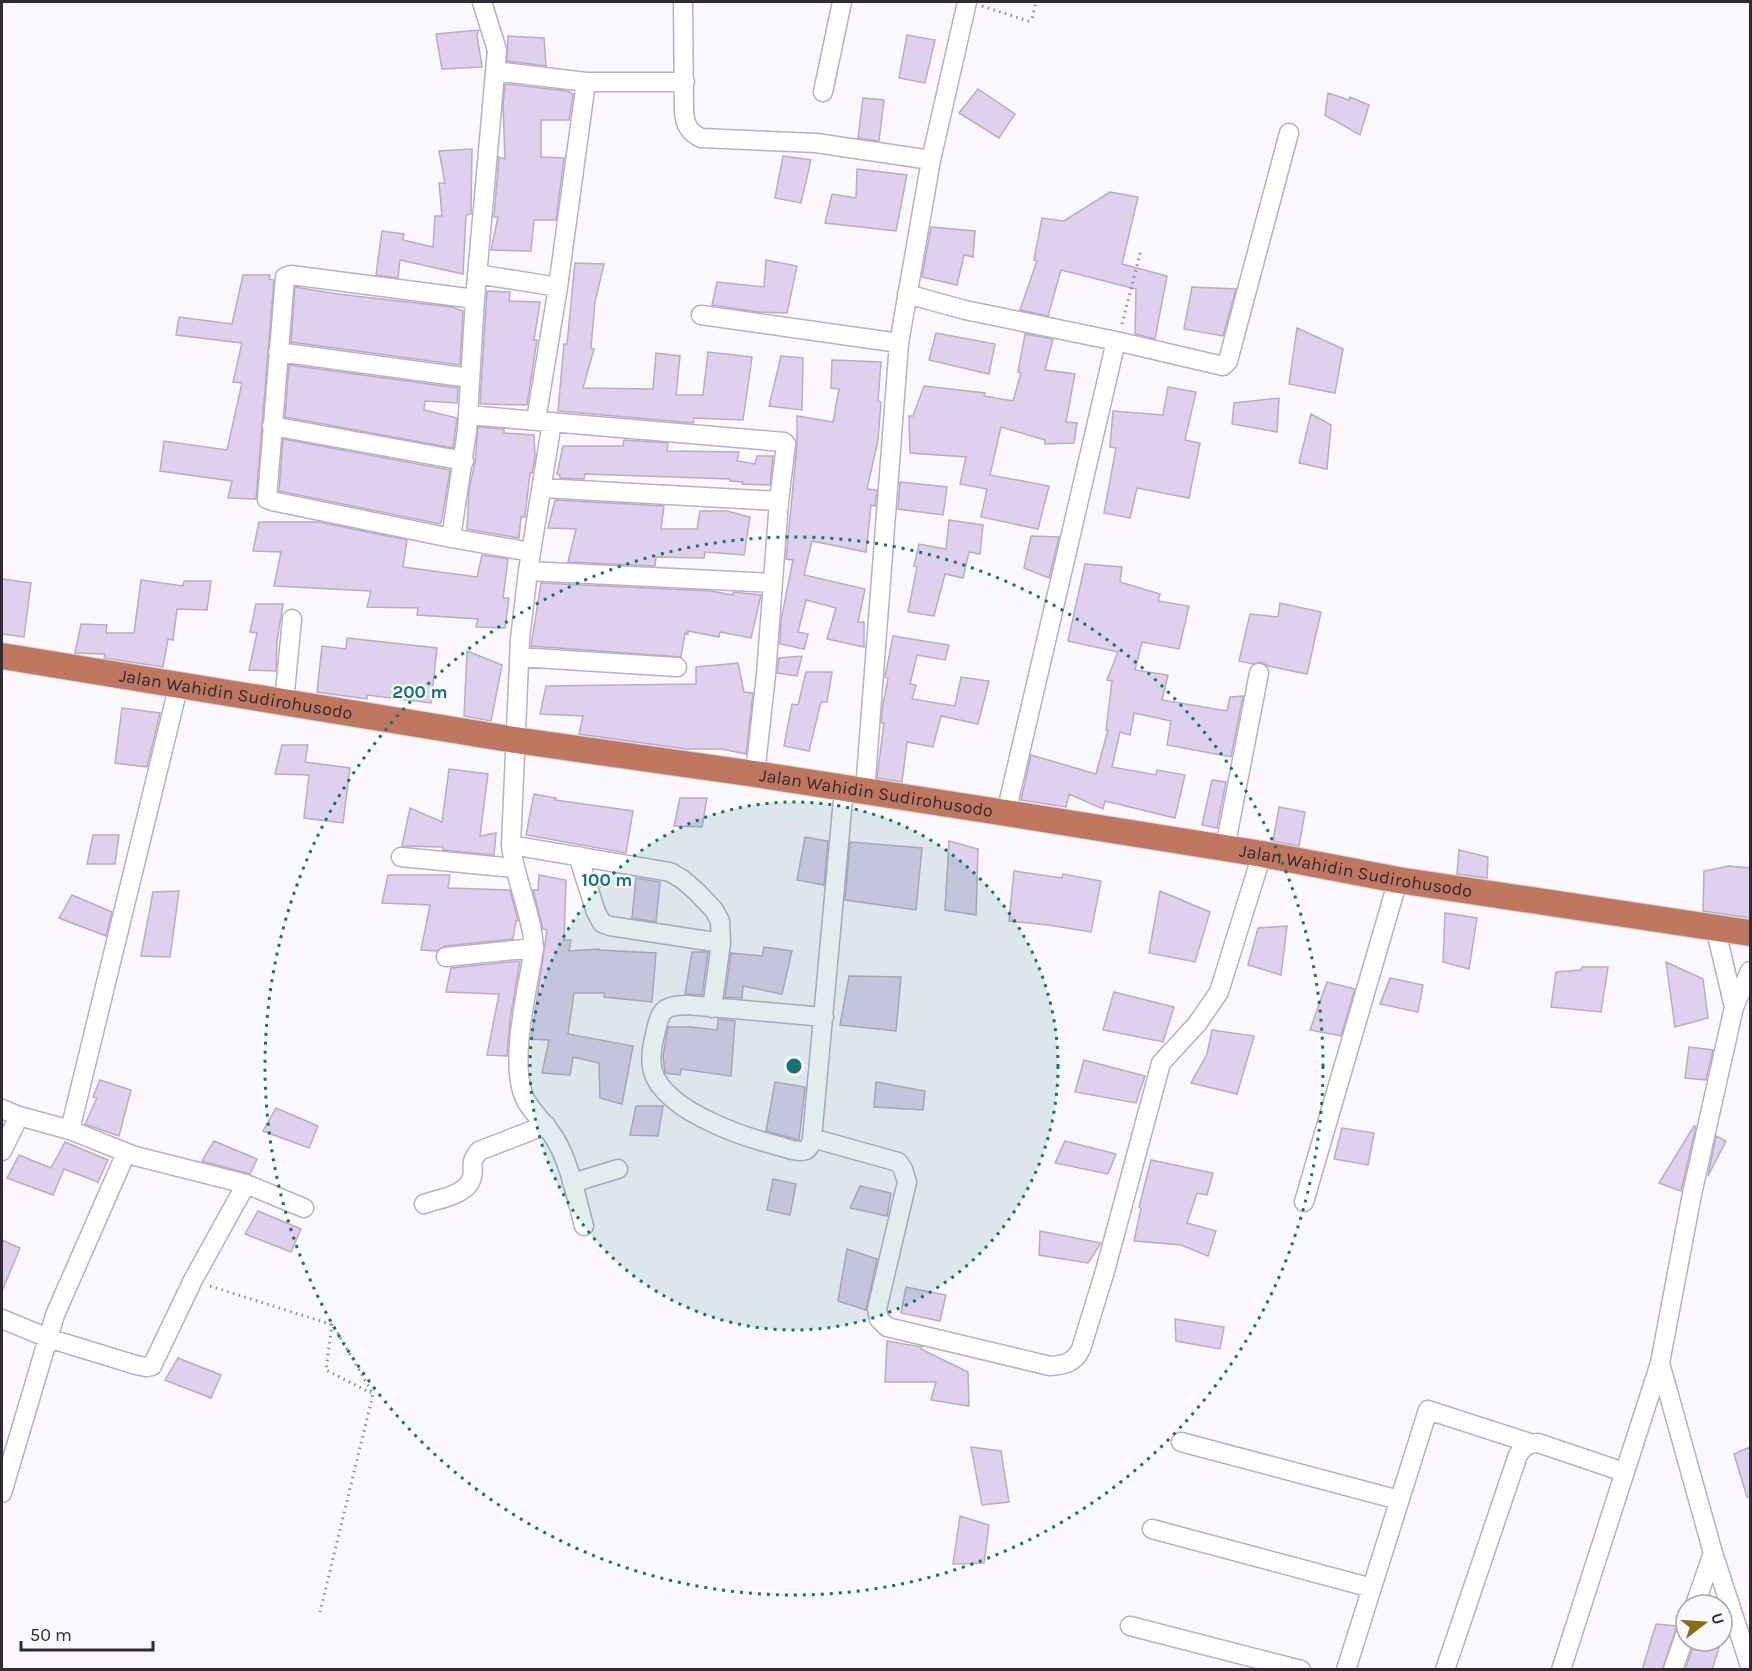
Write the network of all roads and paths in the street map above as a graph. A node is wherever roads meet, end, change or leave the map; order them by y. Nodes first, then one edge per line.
1 (482, 2) edge
2 (683, 2) edge
3 (842, 2) edge
4 (1036, 2) edge
5 (972, 3) edge
6 (495, 71) junction
7 (586, 82) junction
8 (685, 82) junction
9 (823, 92) dead end
10 (1289, 133) dead end
11 (931, 160) junction
12 (1141, 250) dead end
13 (477, 274) junction
14 (558, 287) junction
15 (907, 294) junction
16 (475, 299) junction
17 (701, 315) dead end
18 (1116, 341) junction
19 (899, 344) junction
20 (278, 352) junction
21 (470, 378) junction
22 (468, 415) junction
23 (544, 421) junction
24 (272, 426) junction
25 (464, 461) junction
26 (542, 488) junction
27 (779, 501) junction
28 (451, 538) junction
29 (531, 552) junction
30 (528, 571) junction
31 (773, 583) junction
32 (292, 619) dead end
33 (2, 656) edge
34 (519, 657) junction
35 (677, 667) dead end
36 (1259, 673) dead end
37 (179, 684) junction
38 (284, 702) junction
39 (515, 740) junction
40 (755, 774) junction
41 (854, 790) junction
42 (1006, 813) junction
43 (511, 845) junction
44 (1226, 848) junction
45 (1262, 854) junction
46 (579, 856) junction
47 (401, 857) dead end
48 (514, 868) junction
49 (1398, 880) junction
50 (1715, 927) junction
51 (1750, 933) edge
52 (721, 943) junction
53 (534, 948) junction
54 (447, 957) dead end
55 (1750, 971) edge
56 (1734, 1006) junction
57 (712, 1008) junction
58 (824, 1017) junction
59 (2, 1109) edge
60 (19, 1116) junction
61 (546, 1125) junction
62 (70, 1130) junction
63 (812, 1138) junction
64 (2, 1151) edge
65 (126, 1153) junction
66 (618, 1168) dead end
67 (572, 1183) junction
68 (246, 1184) junction
69 (1304, 1202) dead end
70 (424, 1204) dead end
71 (304, 1208) dead end
72 (584, 1226) dead end
73 (194, 1280) junction
74 (2, 1319) edge
75 (332, 1324) junction
76 (48, 1338) junction
77 (1660, 1363) junction
78 (373, 1394) junction
79 (1181, 1442) dead end
80 (1530, 1443) junction
81 (1624, 1472) junction
82 (2, 1493) edge
83 (1399, 1500) junction
84 (1152, 1529) dead end
85 (1713, 1553) junction
86 (1372, 1588) junction
87 (1699, 1593) edge
88 (320, 1612) dead end
89 (1130, 1626) dead end
90 (1679, 1653) edge
91 (1750, 1666) edge
92 (1301, 1670) edge
93 (1346, 1670) edge
94 (1445, 1670) edge
95 (1561, 1670) edge
96 (1673, 1670) edge

1 - 6 street
2 - 8 street
3 - 9 street
4 - 5 path
5 - 11 street
6 - 7 street
6 - 13 street
7 - 8 street
7 - 14 street
8 - 11 street
10 - 18 street
11 - 15 street
12 - 18 path
13 - 14 street
13 - 16 street
14 - 23 street
15 - 18 street
15 - 19 street
16 - 20 street
16 - 21 street
17 - 19 street
18 - 42 street
19 - 41 street
20 - 21 street
20 - 24 street
21 - 22 street
22 - 23 street
22 - 25 street
23 - 26 street
23 - 27 street
24 - 25 street
24 - 28 street
25 - 28 street
26 - 27 street
26 - 29 street
27 - 31 street
28 - 29 street
29 - 30 street
30 - 31 street
30 - 34 street
31 - 40 street
32 - 38 street
33 - 37 highway, Jalan Wahidin Sudirohusodo
34 - 35 street
34 - 39 street
36 - 44 street
37 - 38 highway, Jalan Wahidin Sudirohusodo
37 - 62 street
38 - 39 highway, Jalan Wahidin Sudirohusodo
39 - 40 highway, Jalan Wahidin Sudirohusodo
39 - 43 street
40 - 41 highway, Jalan Wahidin Sudirohusodo
41 - 42 highway, Jalan Wahidin Sudirohusodo
41 - 58 street
42 - 44 highway, Jalan Wahidin Sudirohusodo
43 - 46 street
43 - 48 street
44 - 45 highway, Jalan Wahidin Sudirohusodo
45 - 49 highway, Jalan Wahidin Sudirohusodo
45 - 63 street
46 - 52 street
46 - 52 street
47 - 48 street
48 - 53 street
49 - 50 highway, Jalan Wahidin Sudirohusodo
49 - 69 street
50 - 51 highway, Jalan Wahidin Sudirohusodo
50 - 56 street
52 - 57 street
53 - 54 street
53 - 61 street
55 - 56 street
56 - 77 street
57 - 58 street
57 - 63 street
58 - 63 street
59 - 60 street
60 - 62 street
60 - 64 street
61 - 67 street
61 - 70 street
62 - 65 street
65 - 68 street
65 - 76 street
66 - 67 street
67 - 72 street
68 - 71 street
68 - 73 street
73 - 75 path
73 - 76 street
74 - 76 street
75 - 78 path
75 - 78 path
76 - 82 street
77 - 81 street
77 - 85 street
78 - 88 path
79 - 83 street
80 - 81 street
80 - 83 street
80 - 94 street
81 - 95 street
83 - 86 street
84 - 86 street
85 - 87 street
85 - 91 street
86 - 93 street
89 - 92 street
90 - 96 street

